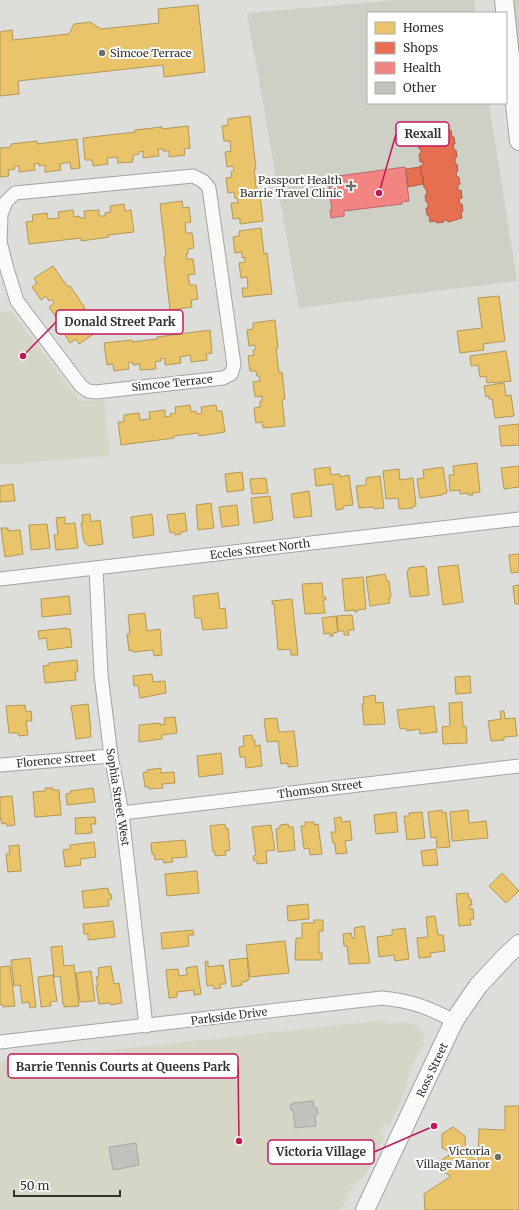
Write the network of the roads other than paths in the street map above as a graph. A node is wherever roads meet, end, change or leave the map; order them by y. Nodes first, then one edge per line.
1 (504, 0) edge
2 (505, 12) edge
3 (507, 28) edge
4 (519, 141) edge
5 (0, 242) edge
6 (519, 519) edge
7 (96, 568) junction
8 (0, 579) edge
9 (111, 756) junction
10 (0, 765) edge
11 (519, 766) edge
12 (122, 813) junction
13 (519, 944) edge
14 (454, 1021) junction
15 (146, 1026) junction
16 (0, 1042) edge
17 (366, 1210) edge

1 - 2 main road
3 - 4 main road
5 - 5 street, Simcoe Terrace
6 - 7 street, Eccles Street North
7 - 8 street, Eccles Street North
7 - 9 street, Sophia Street West
9 - 10 street, Florence Street
9 - 12 street, Sophia Street West
11 - 12 street, Thomson Street
12 - 15 street, Sophia Street West
13 - 14 main road, Ross Street
14 - 15 street, Parkside Drive
14 - 17 main road, Ross Street
15 - 16 street, Parkside Drive

